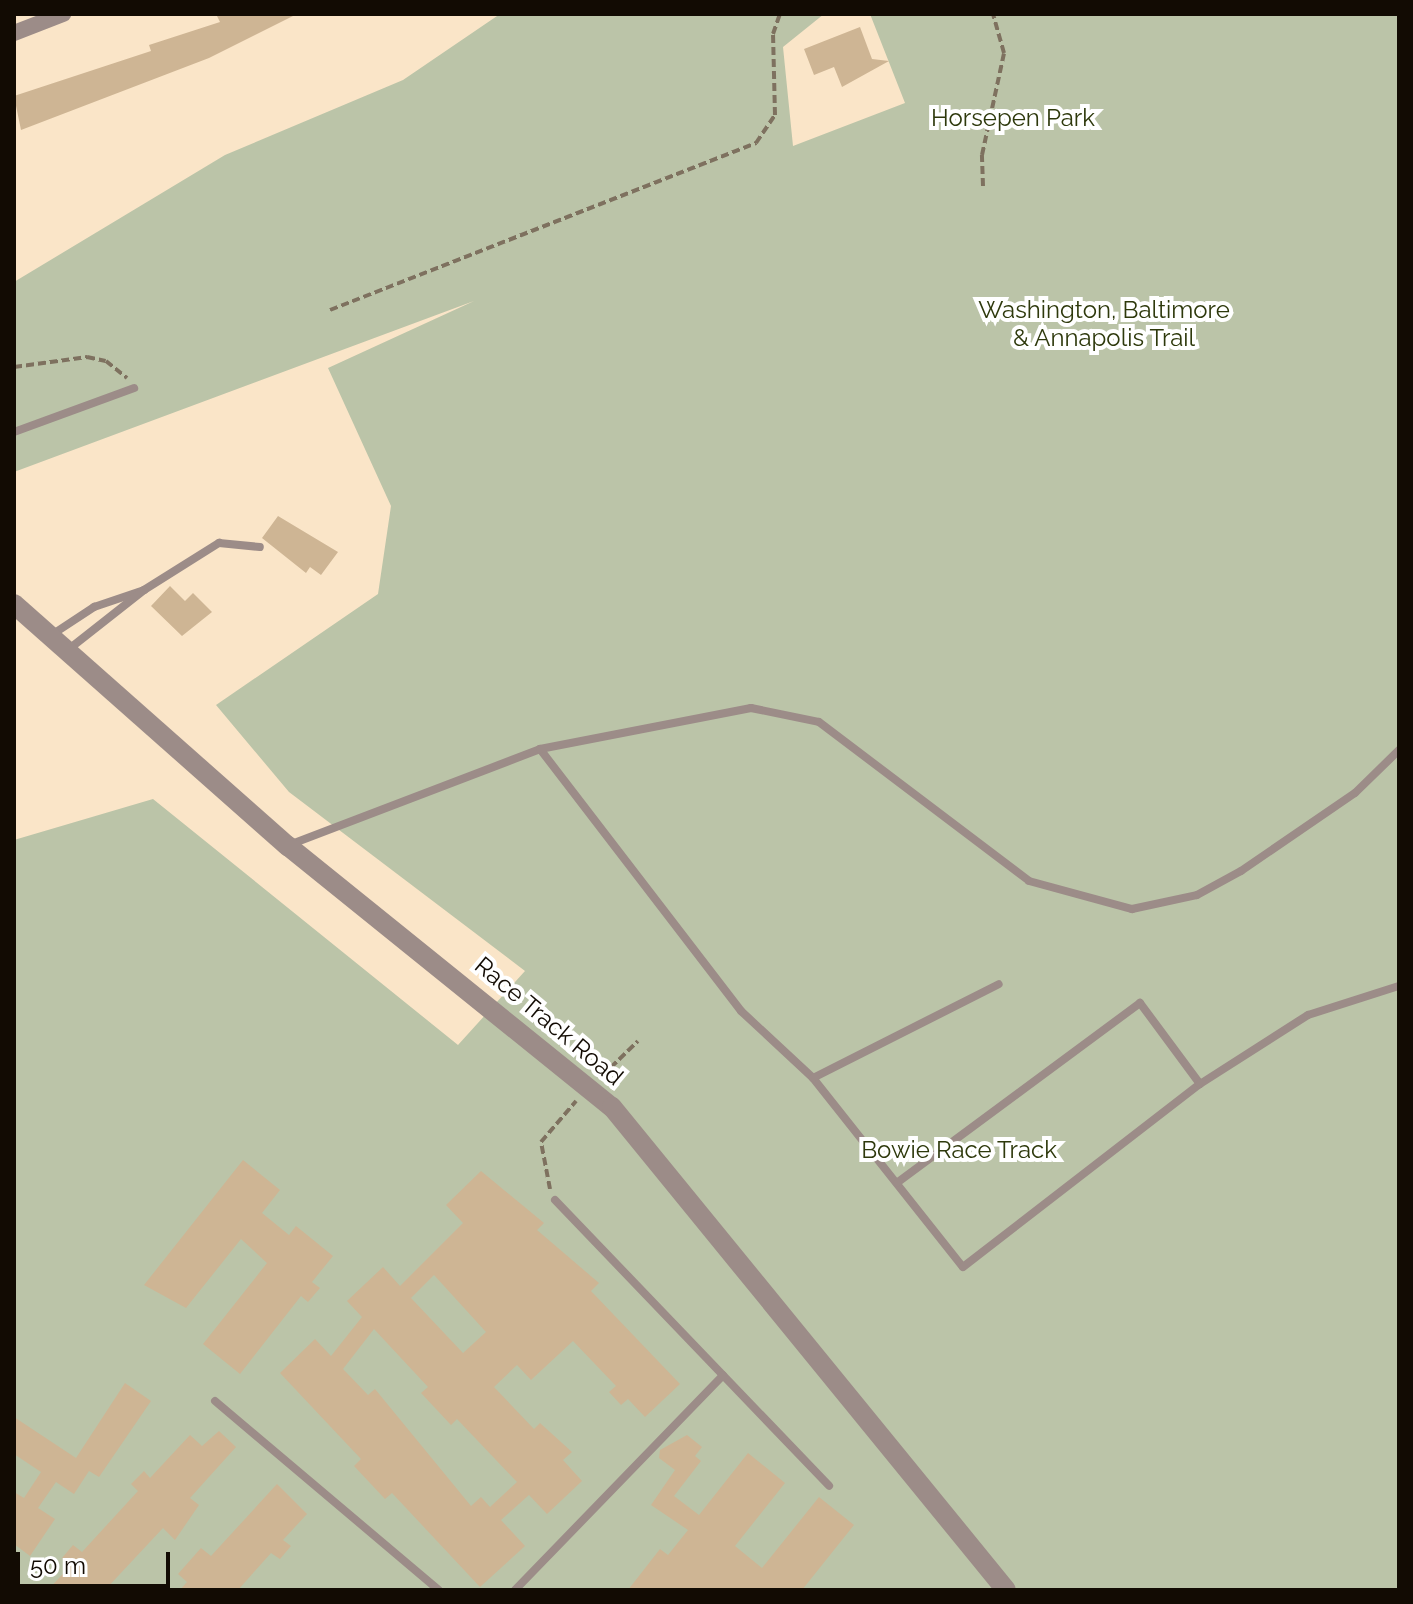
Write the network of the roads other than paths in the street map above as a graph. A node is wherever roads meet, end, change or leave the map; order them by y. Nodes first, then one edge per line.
1 (63, 14) edge
2 (14, 33) edge
3 (134, 388) road end
4 (14, 432) edge
5 (260, 547) dead end
6 (144, 590) junction
7 (14, 604) edge
8 (49, 637) junction
9 (65, 652) junction
10 (540, 749) junction
11 (1399, 750) edge
12 (288, 846) junction
13 (999, 984) dead end
14 (1399, 986) edge
15 (813, 1078) junction
16 (1200, 1084) junction
17 (898, 1182) junction
18 (555, 1200) road end
19 (723, 1375) junction
20 (215, 1401) dead end
21 (829, 1486) dead end
22 (439, 1590) edge
23 (515, 1590) edge
24 (1006, 1590) edge

1 - 2 street
3 - 4 lane
5 - 6 lane
6 - 8 lane
6 - 9 lane
7 - 8 street, Race Track Road
8 - 9 street, Race Track Road
9 - 12 street, Race Track Road
10 - 11 lane
10 - 12 lane
10 - 15 lane
12 - 24 street, Race Track Road
13 - 15 lane
14 - 16 lane
15 - 17 lane
16 - 17 lane
16 - 17 lane
18 - 19 lane
19 - 21 lane
19 - 23 lane
20 - 22 lane

